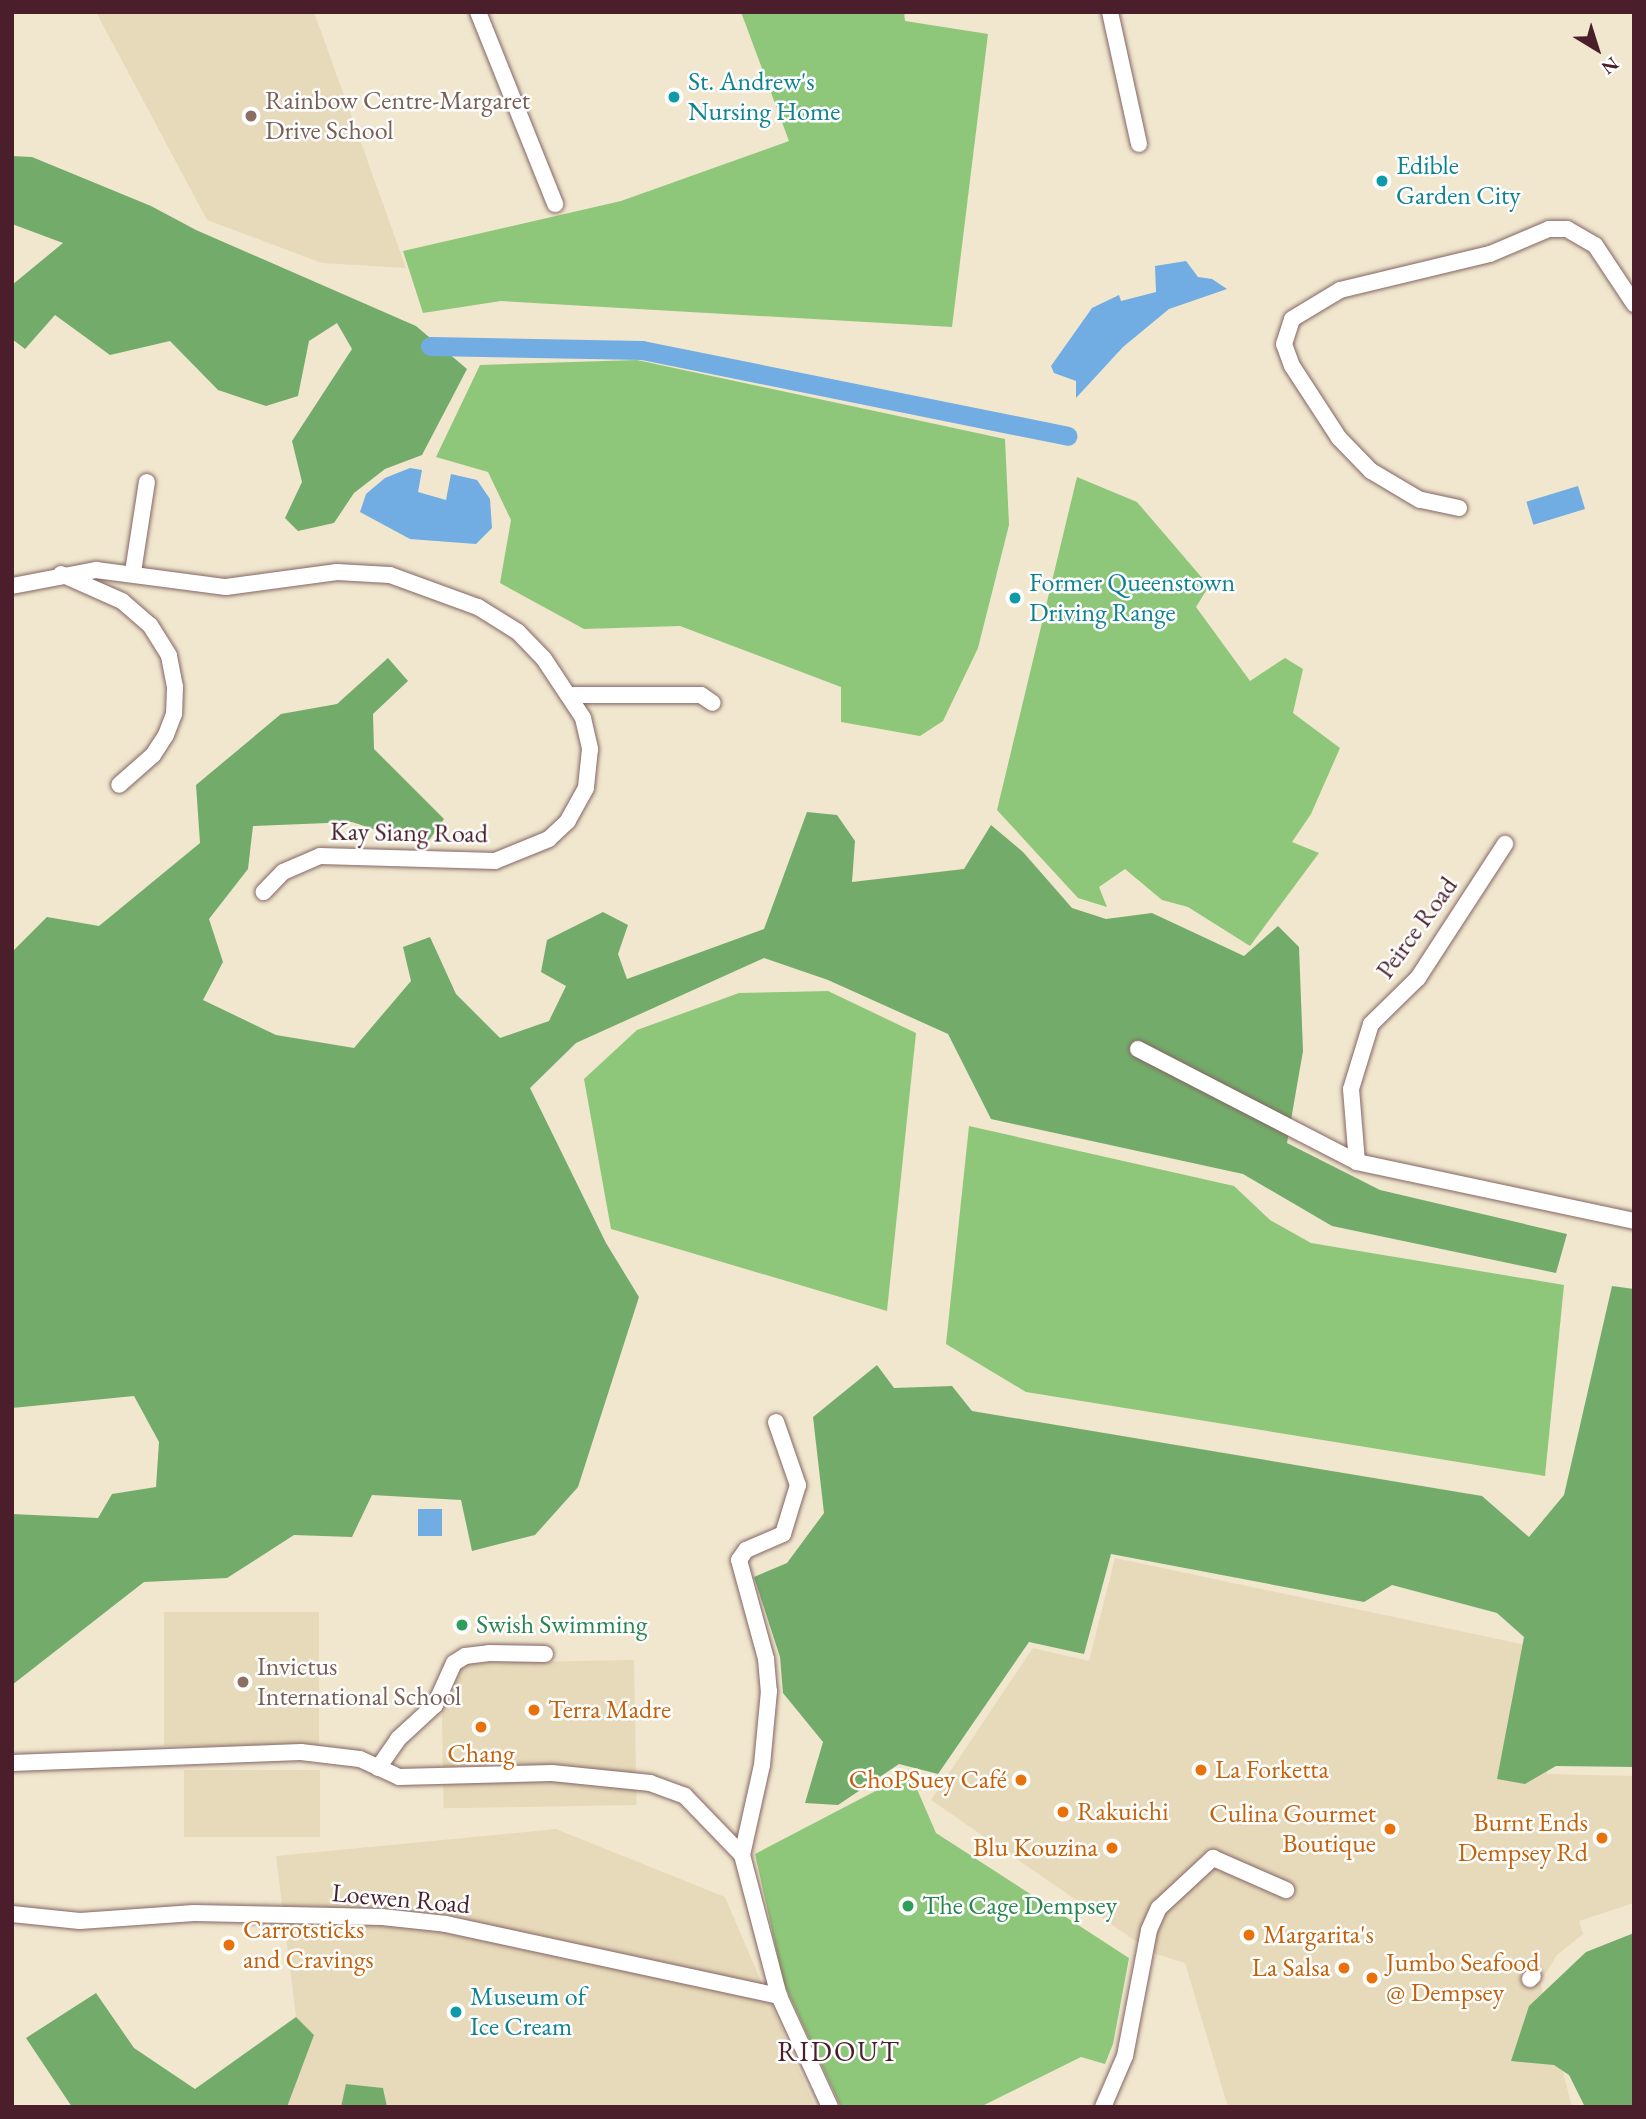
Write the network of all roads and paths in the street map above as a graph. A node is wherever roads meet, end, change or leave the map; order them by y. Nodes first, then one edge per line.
1 (478, 12) edge
2 (1110, 12) edge
3 (1139, 144) dead end
4 (555, 204) dead end
5 (1634, 304) edge
6 (147, 482) dead end
7 (1459, 508) dead end
8 (134, 572) junction
9 (61, 574) junction
10 (12, 586) edge
11 (569, 695) junction
12 (713, 703) dead end
13 (119, 785) dead end
14 (1505, 844) dead end
15 (264, 892) dead end
16 (1138, 1049) dead end
17 (1357, 1162) junction
18 (1634, 1221) edge
19 (776, 1422) dead end
20 (545, 1654) dead end
21 (12, 1763) edge
22 (379, 1768) junction
23 (742, 1855) junction
24 (1286, 1890) dead end
25 (12, 1914) edge
26 (779, 1996) junction
27 (830, 2107) edge
28 (1104, 2107) edge

1 - 4 street
2 - 3 street
5 - 7 street
6 - 8 street
8 - 9 street, Kay Siang Road
8 - 11 street, Kay Siang Road
9 - 10 street, Kay Siang Road
9 - 13 street
11 - 12 street
11 - 15 street, Kay Siang Road
14 - 17 street, Peirce Road
16 - 17 street
17 - 18 street
19 - 23 street
20 - 22 street
21 - 22 street
22 - 23 street
23 - 26 street
24 - 28 street
25 - 26 street, Loewen Road
26 - 27 street

